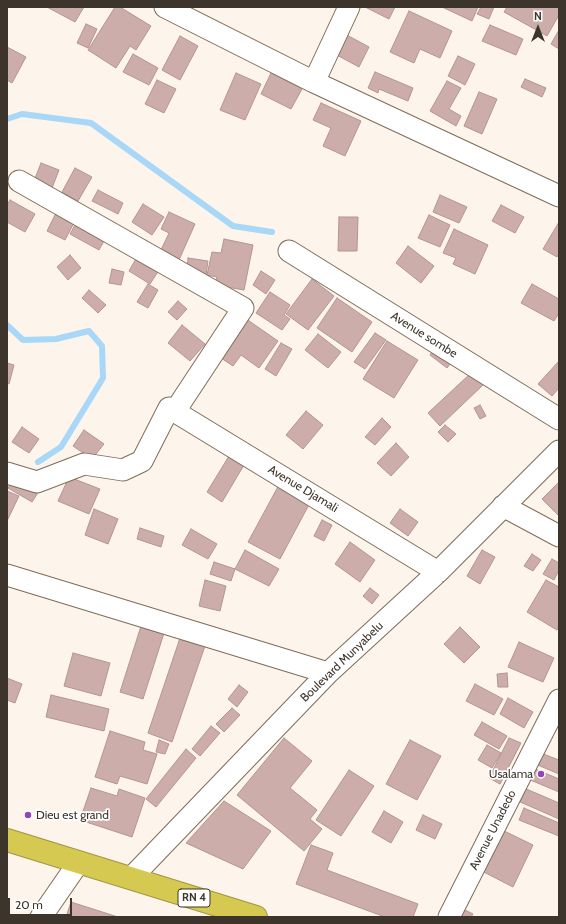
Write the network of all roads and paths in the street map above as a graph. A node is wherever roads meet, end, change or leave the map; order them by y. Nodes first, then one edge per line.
1 (165, 7) edge
2 (349, 7) edge
3 (314, 82) junction
4 (19, 181) dead end
5 (559, 196) edge
6 (289, 251) dead end
7 (172, 410) junction
8 (559, 419) edge
9 (559, 451) edge
10 (7, 473) edge
11 (503, 506) junction
12 (559, 536) edge
13 (438, 572) junction
14 (7, 575) edge
15 (328, 673) junction
16 (559, 700) edge
17 (7, 840) edge
18 (79, 862) junction
19 (131, 878) junction
20 (41, 917) edge
21 (256, 917) edge
22 (449, 917) edge

1 - 3 street
2 - 3 street
3 - 5 street
4 - 7 street
6 - 8 street, Avenue sombe
7 - 10 street
7 - 13 street, Avenue Djamali
9 - 11 street, Boulevard Munyabelu
11 - 12 street
11 - 13 street, Boulevard Munyabelu
13 - 15 street, Boulevard Munyabelu
14 - 15 street
15 - 19 street, Boulevard Munyabelu
16 - 22 street, Avenue Unadedo
17 - 18 highway, RN 4
18 - 19 highway, RN 4
18 - 20 street
19 - 21 highway, RN 4

